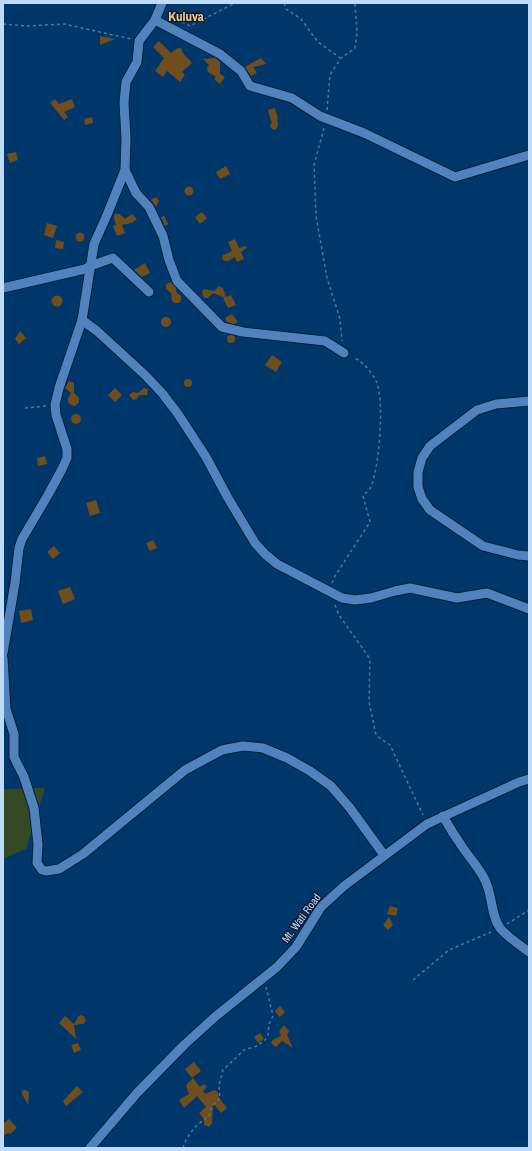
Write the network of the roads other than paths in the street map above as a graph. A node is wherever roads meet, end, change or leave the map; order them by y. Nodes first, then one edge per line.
1 (162, 4) edge
2 (155, 20) junction
3 (529, 155) edge
4 (125, 170) junction
5 (90, 266) junction
6 (3, 288) edge
7 (149, 292) dead end
8 (82, 320) junction
9 (344, 353) road end
10 (529, 401) edge
11 (529, 556) edge
12 (529, 609) edge
13 (3, 653) edge
14 (3, 658) edge
15 (529, 778) edge
16 (443, 816) junction
17 (384, 855) junction
18 (529, 952) edge
19 (90, 1148) edge

1 - 2 street
2 - 3 street
2 - 4 street
4 - 5 street
4 - 9 street
5 - 6 street
5 - 7 street
5 - 8 street
8 - 12 street
8 - 13 street
10 - 11 street
14 - 17 street
15 - 16 street, Mt. Wati Road
16 - 17 street, Mt. Wati Road
16 - 18 street
17 - 19 street, Mt. Wati Road

